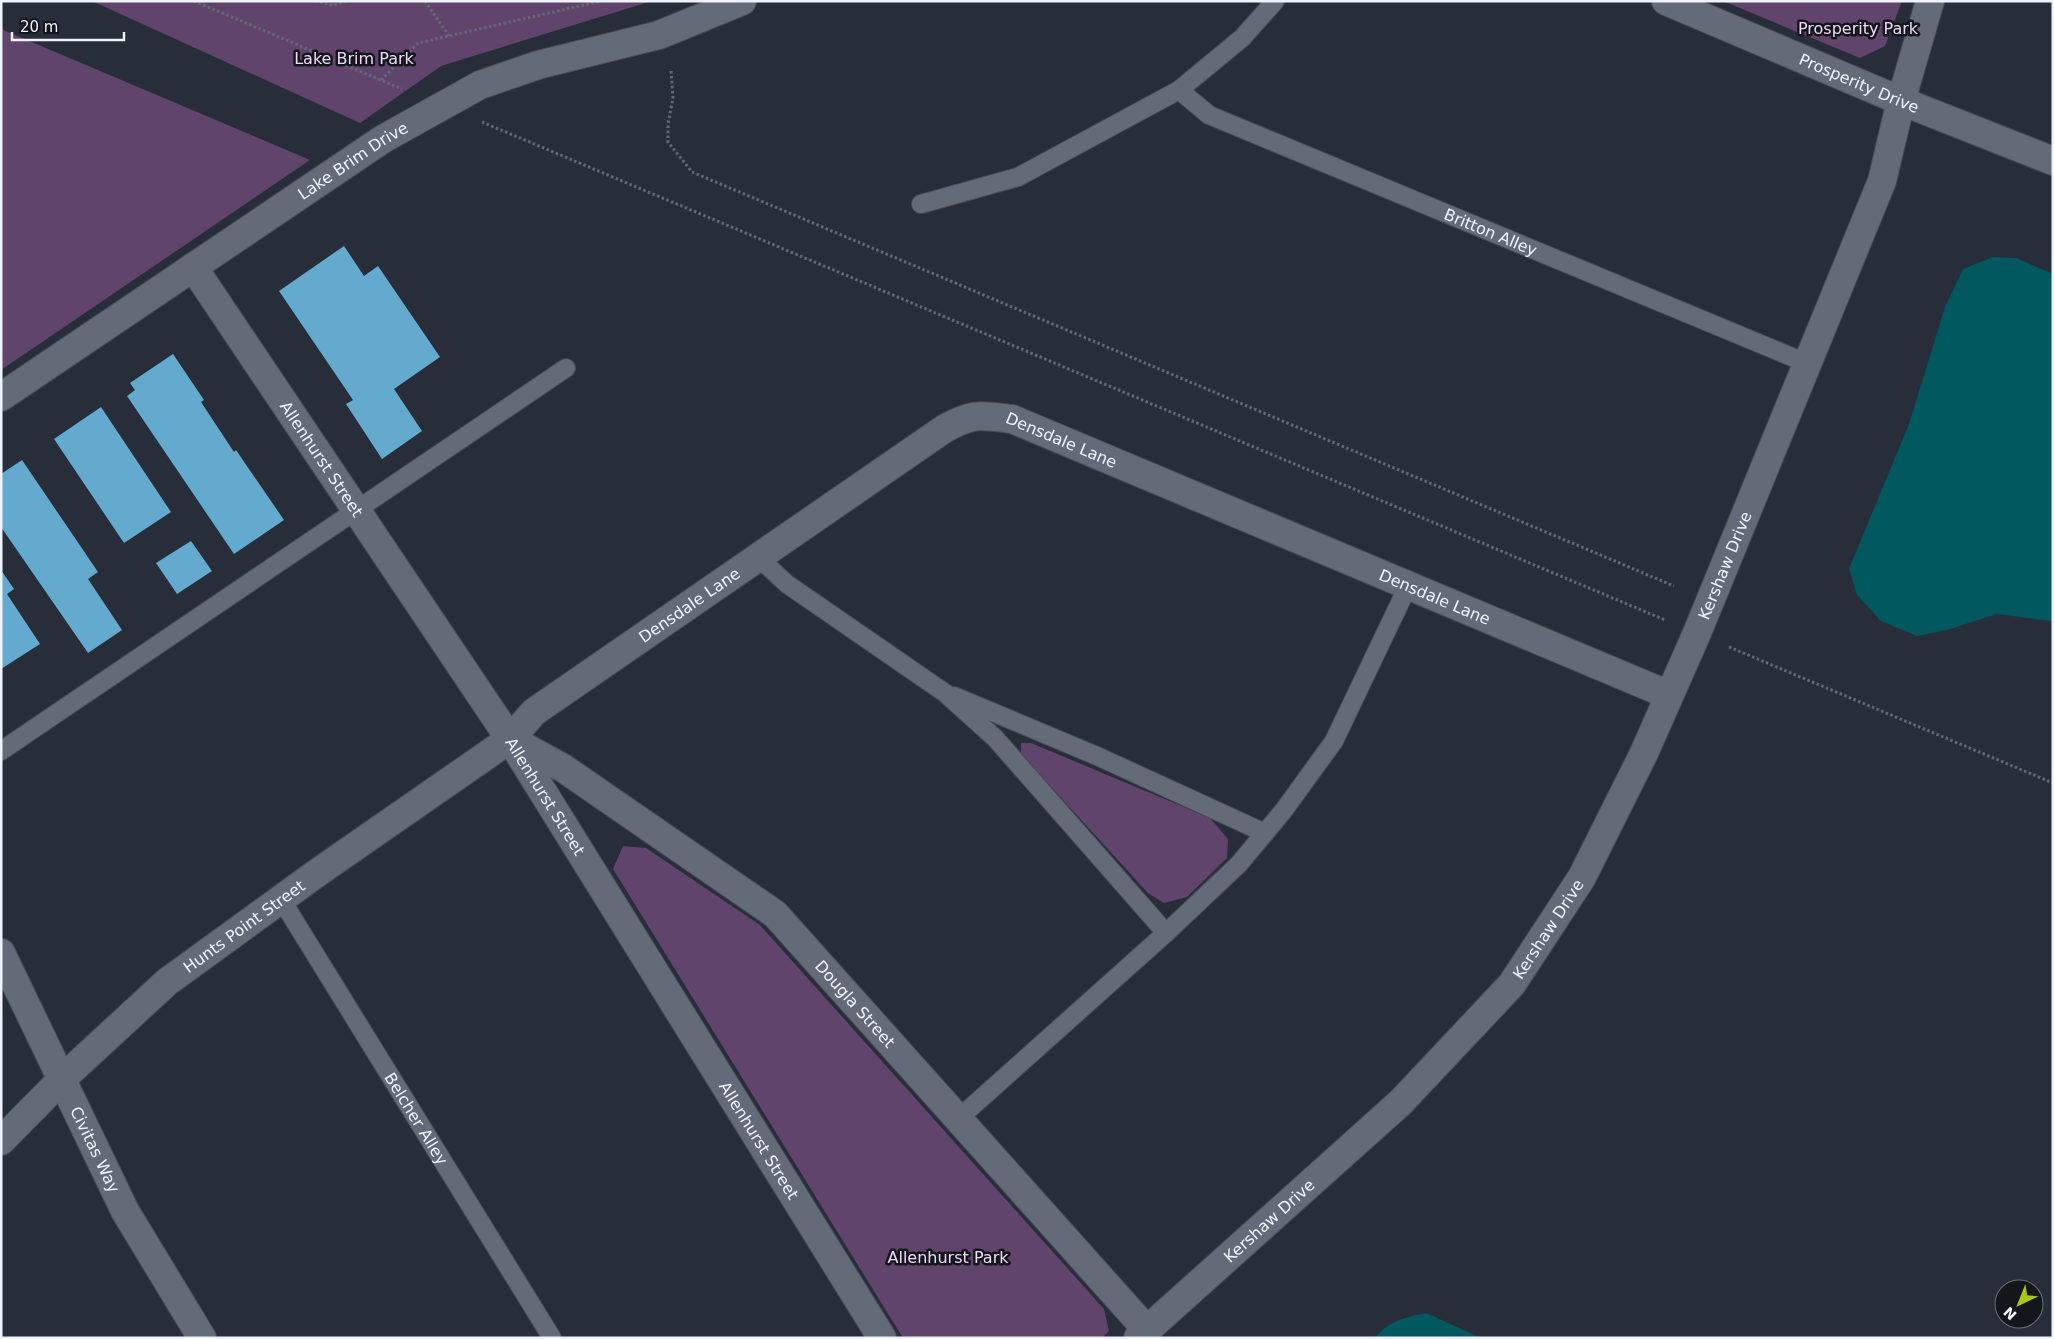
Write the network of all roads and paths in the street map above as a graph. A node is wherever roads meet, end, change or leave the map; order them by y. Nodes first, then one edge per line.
1 (194, 1) edge
2 (315, 1) edge
3 (348, 1) edge
4 (425, 1) edge
5 (601, 1) edge
6 (742, 1) edge
7 (1275, 1) edge
8 (1666, 1) edge
9 (1930, 1) edge
10 (449, 36) junction
11 (671, 71) dead end
12 (381, 80) junction
13 (401, 88) dead end
14 (1179, 90) junction
15 (1901, 101) junction
16 (476, 120) dead end
17 (2053, 161) edge
18 (921, 204) dead end
19 (193, 268) junction
20 (1809, 364) junction
21 (566, 368) dead end
22 (1, 397) edge
23 (356, 510) junction
24 (758, 557) junction
25 (1408, 586) junction
26 (1674, 586) dead end
27 (1697, 633) junction
28 (946, 693) junction
29 (1669, 695) junction
30 (510, 739) junction
31 (1, 751) edge
32 (2053, 783) edge
33 (1265, 833) junction
34 (281, 899) junction
35 (1166, 934) junction
36 (1, 953) edge
37 (63, 1078) junction
38 (958, 1119) junction
39 (1, 1141) edge
40 (1142, 1334) edge
41 (202, 1338) edge
42 (552, 1338) edge
43 (882, 1338) edge

1 - 12 path
2 - 3 path
4 - 10 path
5 - 10 path
6 - 19 street, Lake Brim Drive
7 - 14 lane
8 - 15 street, Prosperity Drive
9 - 15 street
10 - 12 path
11 - 26 path
12 - 13 path
14 - 18 lane
14 - 20 lane, Britton Alley
15 - 17 street, Prosperity Drive
15 - 20 street, Kershaw Drive
16 - 27 path
19 - 22 street, Lake Brim Drive
19 - 23 street, Allenhurst Street
20 - 27 street, Kershaw Drive
21 - 23 lane
23 - 30 street, Allenhurst Street
23 - 31 lane
24 - 25 street, Densdale Lane
24 - 28 lane
24 - 30 street, Densdale Lane
25 - 29 street, Densdale Lane
25 - 33 lane
27 - 29 street, Kershaw Drive
27 - 32 path
28 - 33 lane
28 - 35 lane
29 - 40 street, Kershaw Drive
30 - 34 street, Hunts Point Street
30 - 38 street, Dougla Street
30 - 43 street, Allenhurst Street
33 - 35 lane
34 - 37 street, Hunts Point Street
34 - 42 lane, Belcher Alley
35 - 38 lane
36 - 37 street, Civitas Way
37 - 39 street, Hunts Point Street
37 - 41 street, Civitas Way
38 - 40 street, Dougla Street

